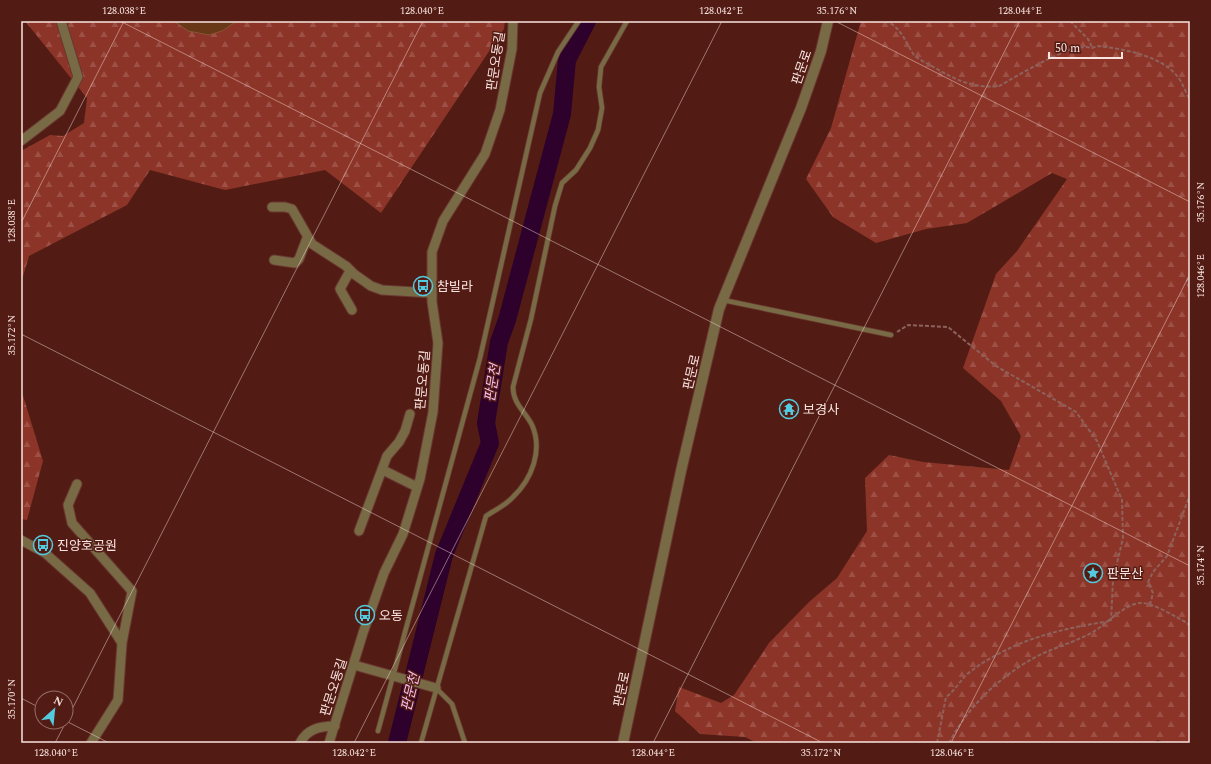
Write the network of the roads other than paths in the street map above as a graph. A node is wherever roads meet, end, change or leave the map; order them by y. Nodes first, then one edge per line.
1 (61, 21) edge
2 (513, 21) edge
3 (627, 21) edge
4 (828, 21) edge
5 (578, 22) dead end
6 (21, 141) edge
7 (272, 207) dead end
8 (307, 238) junction
9 (274, 260) dead end
10 (350, 271) junction
11 (432, 293) junction
12 (723, 300) junction
13 (352, 310) dead end
14 (891, 335) road end
15 (410, 414) dead end
16 (383, 470) junction
17 (77, 484) dead end
18 (417, 487) junction
19 (359, 531) dead end
20 (21, 540) edge
21 (122, 643) junction
22 (354, 665) junction
23 (394, 677) junction
24 (436, 688) junction
25 (335, 726) junction
26 (378, 731) dead end
27 (91, 743) edge
28 (300, 743) edge
29 (329, 743) edge
30 (421, 743) edge
31 (464, 743) edge
32 (623, 743) edge

1 - 6 street
2 - 11 street, 판문오동길
3 - 24 lane
4 - 12 street, 판문로
5 - 23 lane
7 - 8 street
8 - 9 street
8 - 10 street
10 - 11 street
10 - 13 street
11 - 18 street, 판문오동길
12 - 14 lane
12 - 32 street, 판문로
15 - 16 street
16 - 18 street
16 - 19 street
17 - 21 street
18 - 22 street, 판문오동길
20 - 21 street
21 - 27 street
22 - 23 street
22 - 25 street, 판문오동길
23 - 24 street
23 - 26 lane
24 - 30 lane
24 - 31 lane
25 - 28 street
25 - 29 street, 판문오동길

